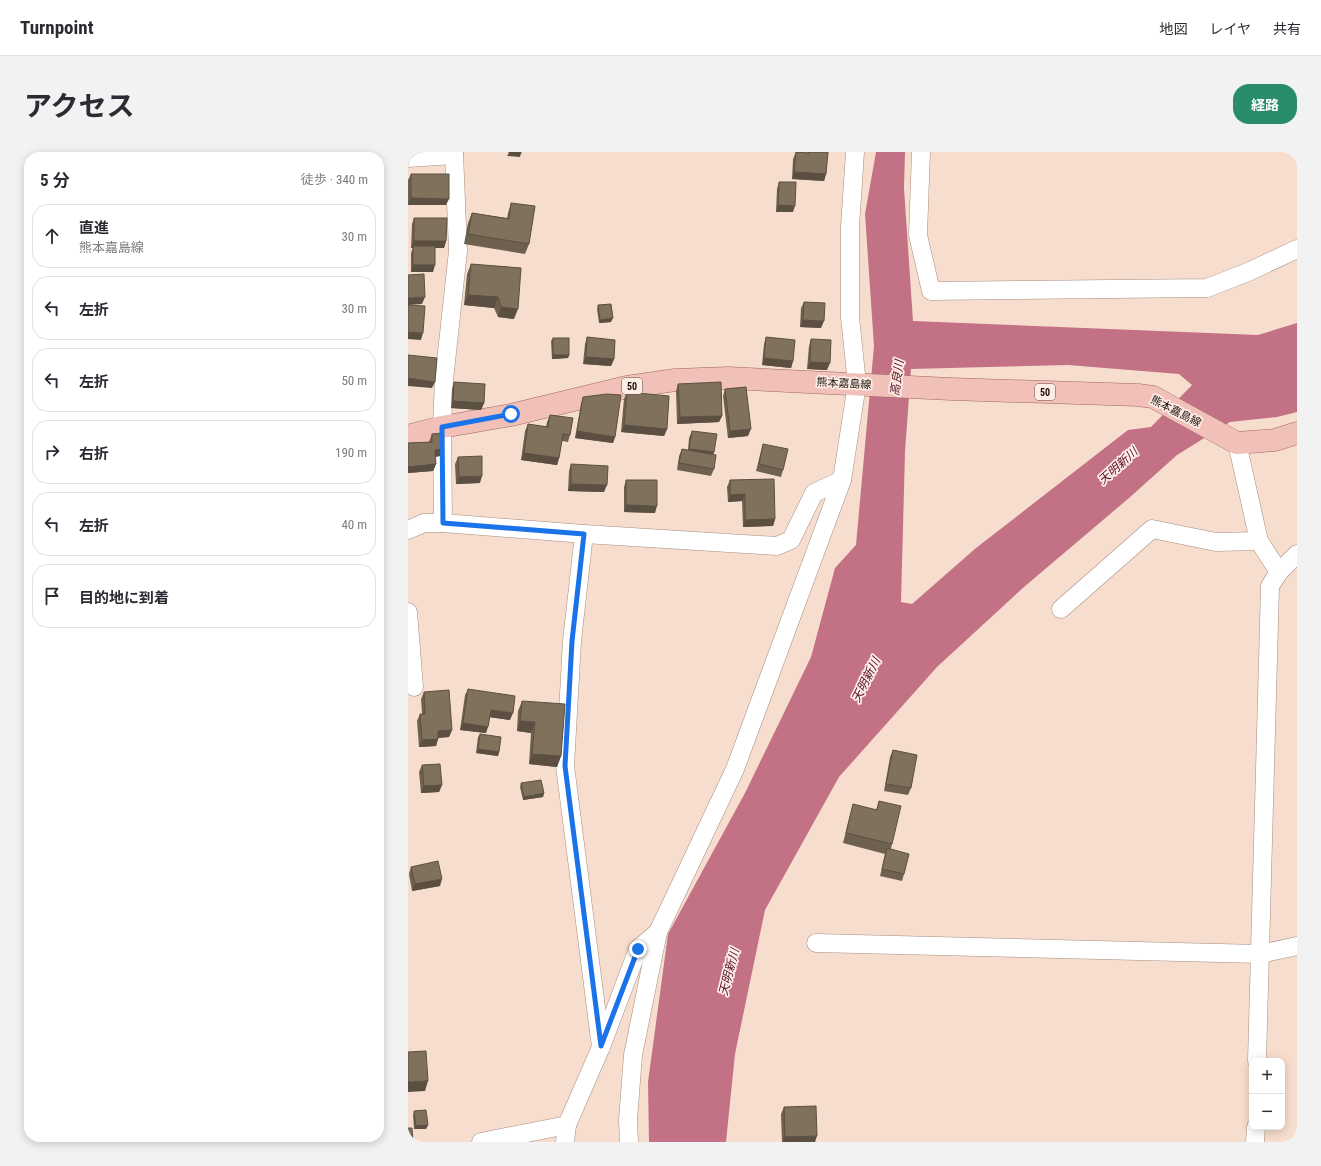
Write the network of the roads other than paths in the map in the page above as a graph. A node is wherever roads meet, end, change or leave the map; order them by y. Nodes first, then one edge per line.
1 (855, 152) edge
2 (922, 152) edge
3 (454, 154) edge
4 (408, 158) edge
5 (1297, 249) edge
6 (859, 384) junction
7 (442, 427) junction
8 (1297, 434) edge
9 (408, 436) edge
10 (1237, 443) junction
11 (842, 480) junction
12 (443, 523) junction
13 (408, 530) edge
14 (584, 534) junction
15 (1259, 541) junction
16 (1297, 554) edge
17 (1278, 572) junction
18 (1061, 609) dead end
19 (408, 612) edge
20 (414, 687) dead end
21 (658, 932) junction
22 (816, 943) dead end
23 (1297, 946) edge
24 (1260, 954) junction
25 (601, 1046) junction
26 (1257, 1058) edge
27 (1256, 1130) edge
28 (566, 1134) edge
29 (482, 1142) edge
30 (629, 1142) edge
31 (1255, 1142) edge

1 - 6 street
2 - 5 street
3 - 4 street
3 - 7 street
6 - 7 main road, 熊本嘉島線 / 50
6 - 10 main road, 熊本嘉島線 / 50
6 - 11 street
7 - 9 main road, 熊本嘉島線 / 50
7 - 12 street
8 - 10 main road
10 - 15 street
11 - 14 street
11 - 21 street
12 - 13 street
12 - 14 street
14 - 25 street
15 - 17 street
15 - 18 street
16 - 17 street
17 - 24 street
19 - 20 street
21 - 25 street
21 - 30 street
22 - 24 street
23 - 24 street
24 - 26 street
25 - 28 street
27 - 31 street
28 - 29 street

